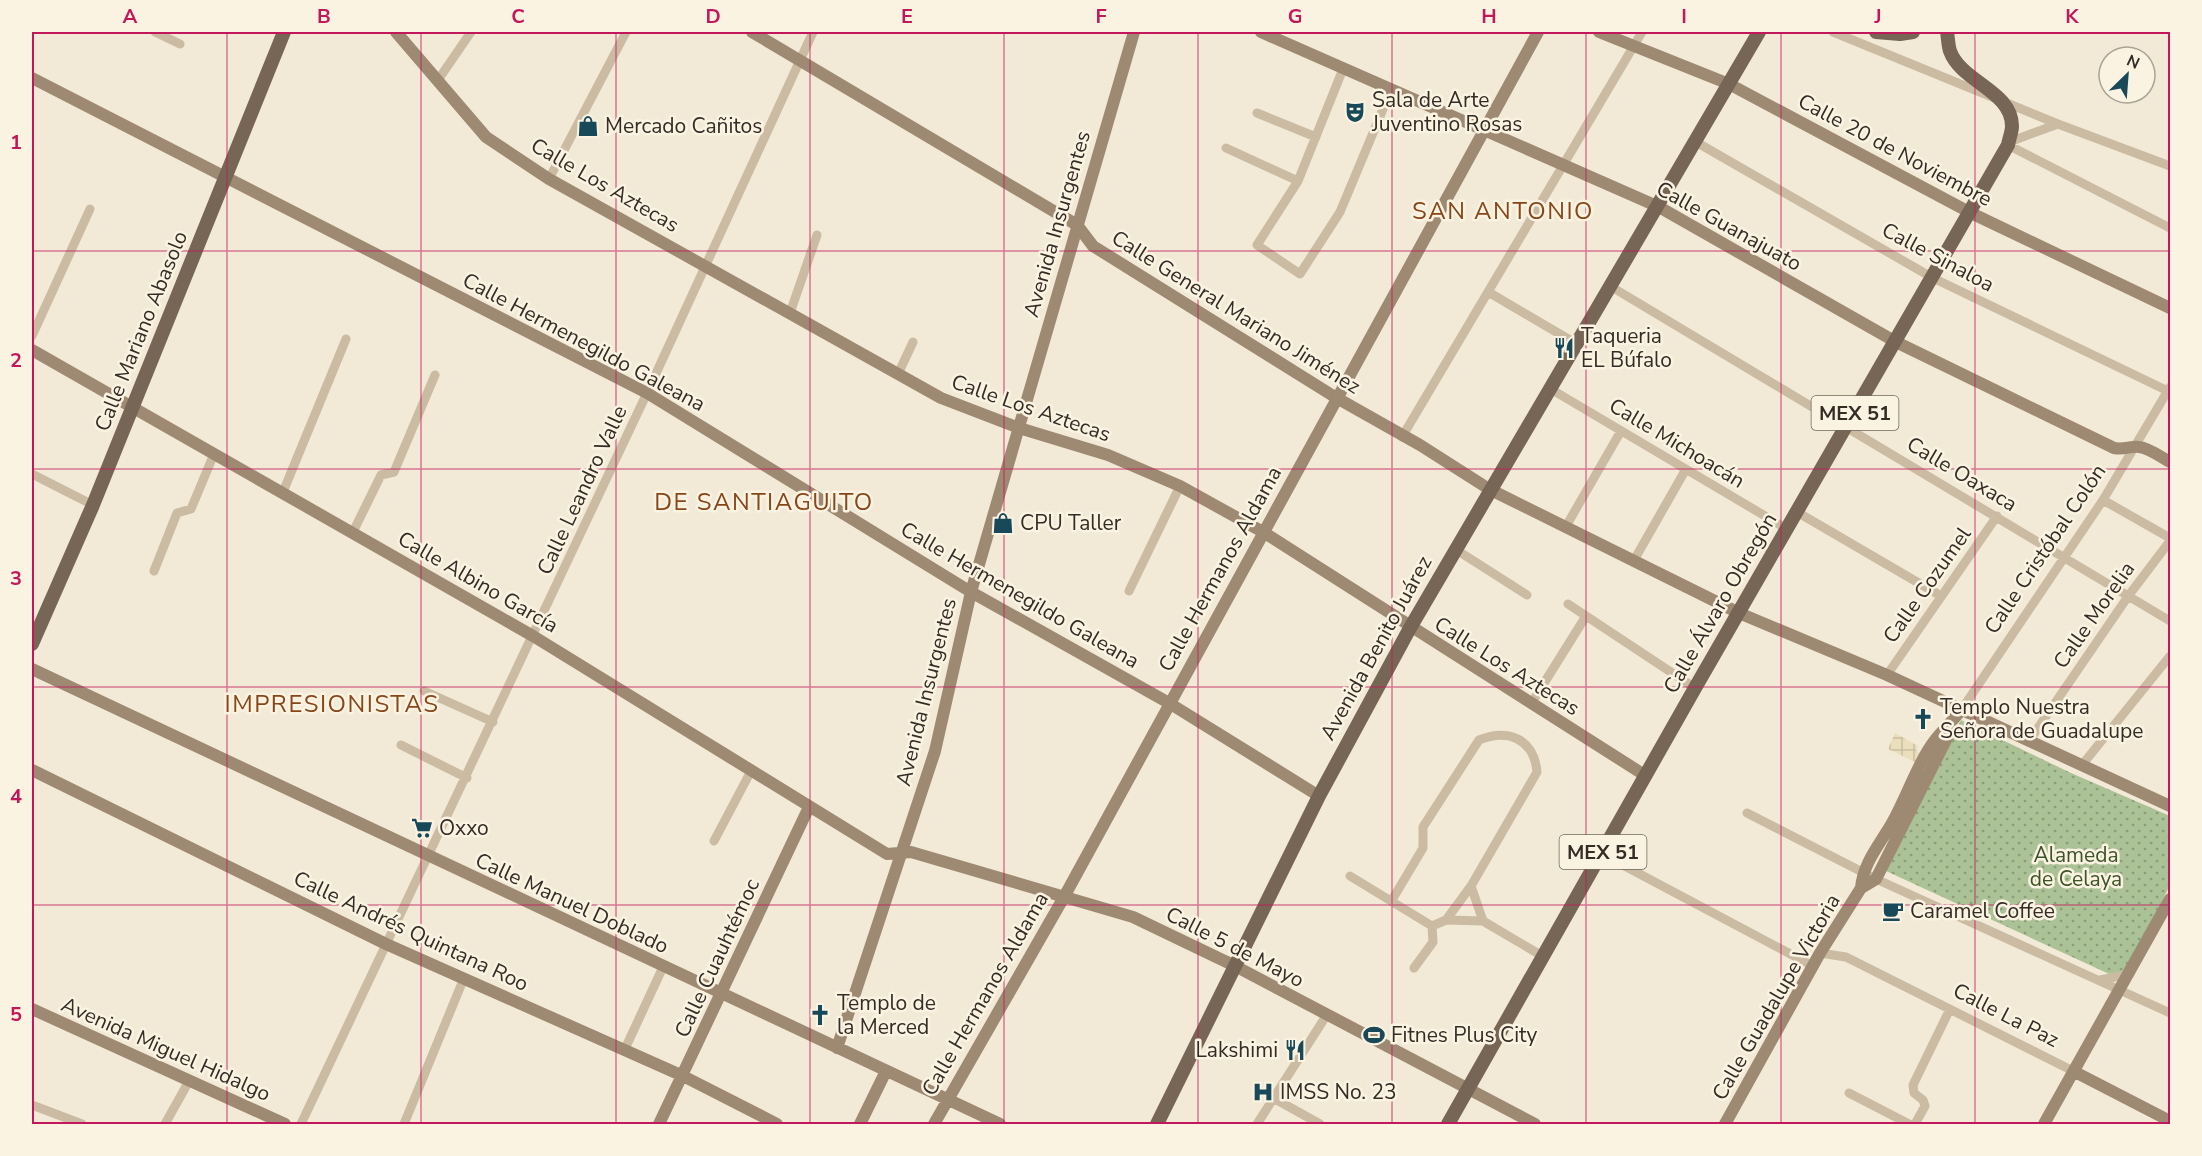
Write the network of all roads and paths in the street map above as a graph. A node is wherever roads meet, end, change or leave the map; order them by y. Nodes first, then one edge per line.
1 (155, 32) edge
2 (284, 32) edge
3 (396, 32) edge
4 (471, 32) edge
5 (626, 32) edge
6 (752, 32) edge
7 (813, 32) edge
8 (1134, 32) edge
9 (1262, 32) edge
10 (1538, 32) edge
11 (1599, 32) edge
12 (1642, 32) edge
13 (1759, 32) edge
14 (1833, 32) edge
15 (1876, 32) edge
16 (1913, 32) edge
17 (1947, 32) edge
18 (180, 44) dead end
19 (1634, 46) junction
20 (799, 59) junction
21 (1343, 69) junction
22 (32, 78) edge
23 (438, 80) junction
24 (1729, 84) junction
25 (1391, 90) junction
26 (2001, 101) junction
27 (1257, 113) dead end
28 (2058, 124) junction
29 (1484, 132) junction
30 (1316, 137) junction
31 (1696, 142) junction
32 (2009, 144) junction
33 (1226, 148) dead end
34 (2170, 166) edge
35 (1564, 167) junction
36 (226, 177) junction
37 (549, 179) junction
38 (1298, 181) junction
39 (1659, 207) junction
40 (90, 209) dead end
41 (1971, 213) junction
42 (1077, 225) junction
43 (2170, 228) edge
44 (817, 235) dead end
45 (705, 265) junction
46 (1933, 278) junction
47 (1610, 286) junction
48 (1490, 292) junction
49 (2170, 308) edge
50 (790, 313) junction
51 (32, 336) edge
52 (346, 339) dead end
53 (913, 342) dead end
54 (1896, 342) junction
55 (1575, 343) junction
56 (32, 350) edge
57 (898, 374) junction
58 (435, 375) dead end
59 (1549, 388) junction
60 (2170, 390) edge
61 (647, 393) junction
62 (1335, 398) junction
63 (133, 406) junction
64 (1847, 427) junction
65 (1019, 429) junction
66 (1621, 431) junction
67 (1402, 437) junction
68 (2135, 446) junction
69 (214, 454) junction
70 (2170, 462) edge
71 (1686, 469) junction
72 (32, 474) edge
73 (1180, 486) junction
74 (1489, 489) junction
75 (283, 492) junction
76 (2103, 500) junction
77 (93, 505) junction
78 (1797, 512) junction
79 (1997, 516) junction
80 (1565, 528) junction
81 (1787, 529) junction
82 (353, 532) junction
83 (1263, 532) junction
84 (2170, 540) edge
85 (1455, 549) junction
86 (2064, 557) junction
87 (1633, 562) junction
88 (154, 571) dead end
89 (1129, 591) dead end
90 (971, 592) junction
91 (1527, 595) dead end
92 (2128, 595) junction
93 (1941, 596) junction
94 (1568, 604) dead end
95 (1739, 613) junction
96 (1586, 616) junction
97 (2170, 621) edge
98 (1410, 628) junction
99 (533, 636) junction
100 (32, 644) edge
101 (2170, 656) edge
102 (32, 669) edge
103 (1887, 675) junction
104 (1695, 688) junction
105 (424, 691) dead end
106 (1169, 703) junction
107 (1531, 704) junction
108 (1962, 709) junction
109 (493, 722) junction
110 (1948, 729) junction
111 (2029, 741) junction
112 (401, 745) dead end
113 (2082, 765) junction
114 (32, 770) edge
115 (752, 771) junction
116 (1646, 776) junction
117 (467, 778) junction
118 (1319, 796) junction
119 (2170, 806) edge
120 (809, 807) junction
121 (1747, 813) dead end
122 (714, 841) dead end
123 (900, 853) junction
124 (1602, 854) junction
125 (428, 856) junction
126 (1862, 872) junction
127 (1350, 876) dead end
128 (1876, 879) junction
129 (1471, 886) junction
130 (1861, 888) junction
131 (1064, 897) junction
132 (2170, 899) edge
133 (1392, 900) junction
134 (1446, 920) junction
135 (1483, 921) junction
136 (1432, 926) junction
137 (386, 944) junction
138 (1820, 953) junction
139 (1544, 957) junction
140 (1234, 966) junction
141 (1813, 966) junction
142 (663, 967) junction
143 (1414, 968) dead end
144 (2130, 974) junction
145 (464, 978) junction
146 (2100, 980) junction
147 (2121, 990) junction
148 (721, 995) junction
149 (32, 1009) edge
150 (1950, 1009) junction
151 (2170, 1013) edge
152 (1326, 1016) junction
153 (837, 1048) junction
154 (624, 1051) junction
155 (886, 1071) junction
156 (2075, 1072) junction
157 (683, 1076) junction
158 (189, 1080) junction
159 (1468, 1092) junction
160 (1849, 1093) dead end
161 (1275, 1098) junction
162 (947, 1101) junction
163 (32, 1105) edge
164 (2170, 1121) edge
165 (82, 1125) edge
166 (165, 1125) edge
167 (285, 1125) edge
168 (301, 1125) edge
169 (404, 1125) edge
170 (660, 1125) edge
171 (777, 1125) edge
172 (860, 1125) edge
173 (933, 1125) edge
174 (1000, 1125) edge
175 (1157, 1125) edge
176 (1257, 1125) edge
177 (1320, 1125) edge
178 (1448, 1125) edge
179 (1535, 1125) edge
180 (1725, 1125) edge
181 (1909, 1125) edge
182 (1915, 1125) edge
183 (2044, 1125) edge

1 - 18 street
2 - 36 main road, Calle Mariano Abasolo
3 - 23 main road, Calle Los Aztecas
4 - 23 street
5 - 37 street
6 - 20 main road, Calle General Mariano Jiménez
7 - 20 street, Calle Leandro Valle
8 - 42 main road, Avenida Insurgentes
9 - 21 main road, Calle Guanajuato
10 - 29 main road, Calle Hermanos Aldama
11 - 19 main road, Calle 20 de Noviembre
12 - 19 street
13 - 24 main road, Avenida Benito Juárez
14 - 26 street
15 - 16 main road
17 - 26 main road
19 - 24 main road, Calle 20 de Noviembre
19 - 35 street
20 - 42 main road, Calle General Mariano Jiménez
20 - 45 street, Calle Leandro Valle
21 - 25 main road, Calle Guanajuato
21 - 30 street
22 - 36 main road, Calle Hermenegildo Galeana
23 - 37 main road, Calle Los Aztecas
24 - 31 main road, Avenida Benito Juárez
24 - 41 main road, Calle 20 de Noviembre
25 - 29 main road, Calle Guanajuato
25 - 38 street
26 - 28 street
26 - 32 main road
27 - 30 street
28 - 32 street
28 - 34 street
29 - 35 main road, Calle Guanajuato
29 - 62 main road, Calle Hermanos Aldama
30 - 38 street
31 - 39 main road, Avenida Benito Juárez
31 - 46 street, Calle Sinaloa
32 - 41 main road, Calle Álvaro Obregón
32 - 43 street
33 - 38 street
35 - 39 main road, Calle Guanajuato
35 - 48 street
36 - 61 main road, Calle Hermenegildo Galeana
36 - 63 main road, Calle Mariano Abasolo
37 - 45 main road, Calle Los Aztecas
39 - 47 main road, Avenida Benito Juárez
39 - 54 main road, Calle Guanajuato
40 - 51 street
41 - 46 main road, Calle Álvaro Obregón / MEX 51
41 - 49 main road, Calle 20 de Noviembre
42 - 62 main road, Calle General Mariano Jiménez
42 - 65 main road, Avenida Insurgentes
44 - 50 street
45 - 50 main road, Calle Los Aztecas
45 - 61 street, Calle Leandro Valle
46 - 54 main road, Calle Álvaro Obregón / MEX 51
46 - 60 street, Calle Sinaloa
47 - 55 main road, Avenida Benito Juárez
47 - 64 street, Calle Oaxaca
48 - 55 street
48 - 67 street
50 - 57 main road, Calle Los Aztecas
52 - 75 street
53 - 57 street
54 - 64 main road, Calle Álvaro Obregón / MEX 51
54 - 68 main road, Calle Guanajuato
55 - 59 main road, Avenida Benito Juárez
56 - 63 main road, Calle Albino García
57 - 65 main road, Calle Los Aztecas
58 - 82 street
59 - 66 street, Calle Michoacán
59 - 74 main road, Avenida Benito Juárez
60 - 68 street, Calle Cristóbal Colón
61 - 90 main road, Calle Hermenegildo Galeana
61 - 99 street, Calle Leandro Valle
62 - 67 main road, Calle General Mariano Jiménez
62 - 83 main road, Calle Hermanos Aldama
63 - 69 main road, Calle Albino García
63 - 77 main road, Calle Mariano Abasolo
64 - 78 main road, Calle Álvaro Obregón / MEX 51
64 - 79 street, Calle Oaxaca
65 - 73 main road, Calle Los Aztecas
65 - 90 main road, Avenida Insurgentes
66 - 71 street, Calle Michoacán
66 - 80 street
67 - 74 main road, Calle General Mariano Jiménez
68 - 70 main road, Calle Guanajuato
68 - 76 street, Calle Cristóbal Colón
69 - 75 main road, Calle Albino García
69 - 88 street
71 - 81 street, Calle Michoacán
71 - 87 street
72 - 77 street
73 - 83 main road, Calle Los Aztecas
73 - 89 street
74 - 80 main road, Calle General Mariano Jiménez
74 - 85 main road, Avenida Benito Juárez
75 - 82 main road, Calle Albino García
76 - 84 street
76 - 86 street, Calle Cristóbal Colón
77 - 100 main road, Calle Mariano Abasolo
78 - 81 main road, Calle Álvaro Obregón / MEX 51
78 - 93 street
79 - 86 street, Calle Oaxaca
79 - 93 street, Calle Cozumel
80 - 87 main road, Calle General Mariano Jiménez
81 - 95 main road, Calle Álvaro Obregón / MEX 51
82 - 99 main road, Calle Albino García
83 - 98 main road, Calle Los Aztecas
83 - 106 main road, Calle Hermanos Aldama
84 - 92 street, Calle Morelia
85 - 91 street
85 - 98 main road, Avenida Benito Juárez
86 - 92 street, Calle Oaxaca
86 - 108 street, Calle Cristóbal Colón
87 - 95 main road, Calle General Mariano Jiménez
90 - 106 main road, Calle Hermenegildo Galeana
90 - 123 main road, Avenida Insurgentes
92 - 97 street, Calle Oaxaca
92 - 111 street, Calle Morelia
93 - 103 street, Calle Cozumel
94 - 96 street
95 - 103 main road, Calle General Mariano Jiménez
95 - 104 main road, Calle Álvaro Obregón / MEX 51
96 - 104 street
96 - 107 street
98 - 107 main road, Calle Los Aztecas
98 - 118 main road, Avenida Benito Juárez
99 - 109 street, Calle Leandro Valle
99 - 115 main road, Calle Albino García
101 - 113 street
102 - 125 main road, Calle Manuel Doblado
103 - 108 main road, Calle General Mariano Jiménez
104 - 116 main road, Calle Álvaro Obregón / MEX 51
105 - 109 street
106 - 118 main road, Calle Hermenegildo Galeana
106 - 131 main road, Calle Hermanos Aldama
107 - 116 main road, Calle Los Aztecas
108 - 110 main road, Calle Cristóbal Colón
108 - 111 main road, Calle General Mariano Jiménez
109 - 117 street, Calle Leandro Valle
110 - 126 main road, Calle Guadalupe Victoria
110 - 128 main road
111 - 113 main road, Calle General Mariano Jiménez
112 - 117 street
113 - 119 main road, Calle General Mariano Jiménez
114 - 137 main road, Calle Andrés Quintana Roo
115 - 120 main road, Calle Albino García
115 - 122 street
116 - 124 main road, Calle Álvaro Obregón / MEX 51
117 - 125 street, Calle Leandro Valle
118 - 140 main road, Avenida Benito Juárez
120 - 123 main road, Calle Albino García
120 - 148 main road, Calle Cuauhtémoc
121 - 126 street
123 - 131 main road, Calle 5 de Mayo
123 - 153 main road, Avenida Insurgentes
124 - 139 main road, Calle Álvaro Obregón / MEX 51
124 - 141 street
125 - 137 street, Calle Leandro Valle
125 - 142 main road, Calle Manuel Doblado
126 - 128 street
126 - 130 main road, Calle Guadalupe Victoria
127 - 133 street
128 - 130 main road, Calle Guadalupe Victoria
128 - 146 street
129 - 133 street
129 - 134 street
129 - 135 street
130 - 138 main road, Calle Guadalupe Victoria
131 - 140 main road, Calle 5 de Mayo
131 - 162 main road, Calle Hermanos Aldama
132 - 144 main road
133 - 136 street
134 - 135 street
134 - 136 street
135 - 139 street
136 - 143 street
137 - 145 main road, Calle Andrés Quintana Roo
137 - 168 street, Calle Leandro Valle
138 - 141 main road, Calle Guadalupe Victoria
138 - 150 street, Calle La Paz
139 - 159 main road, Calle Álvaro Obregón / MEX 51
140 - 152 main road, Calle 5 de Mayo
140 - 175 main road, Avenida Benito Juárez
141 - 180 main road, Calle Guadalupe Victoria
142 - 148 main road, Calle Manuel Doblado
142 - 154 street
144 - 146 street
144 - 147 main road
145 - 154 main road, Calle Andrés Quintana Roo
145 - 169 street
146 - 147 street
147 - 151 street
147 - 156 main road
148 - 153 main road, Calle Manuel Doblado
148 - 157 main road, Calle Cuauhtémoc
149 - 158 main road, Avenida Miguel Hidalgo
150 - 156 street, Calle La Paz
150 - 182 street
152 - 159 main road, Calle 5 de Mayo
152 - 161 street
153 - 155 main road, Calle Manuel Doblado
154 - 157 main road, Calle Andrés Quintana Roo
155 - 162 main road, Calle Manuel Doblado
155 - 172 main road
156 - 164 main road, Calle La Paz
156 - 183 main road
157 - 170 main road, Calle Cuauhtémoc
157 - 171 main road, Calle Andrés Quintana Roo
158 - 166 street
158 - 167 main road, Avenida Miguel Hidalgo
159 - 178 main road, Calle Álvaro Obregón / MEX 51
159 - 179 main road, Calle 5 de Mayo
160 - 181 street
161 - 176 street
161 - 177 street
162 - 173 main road, Calle Hermanos Aldama
162 - 174 main road, Calle Manuel Doblado
163 - 165 street

